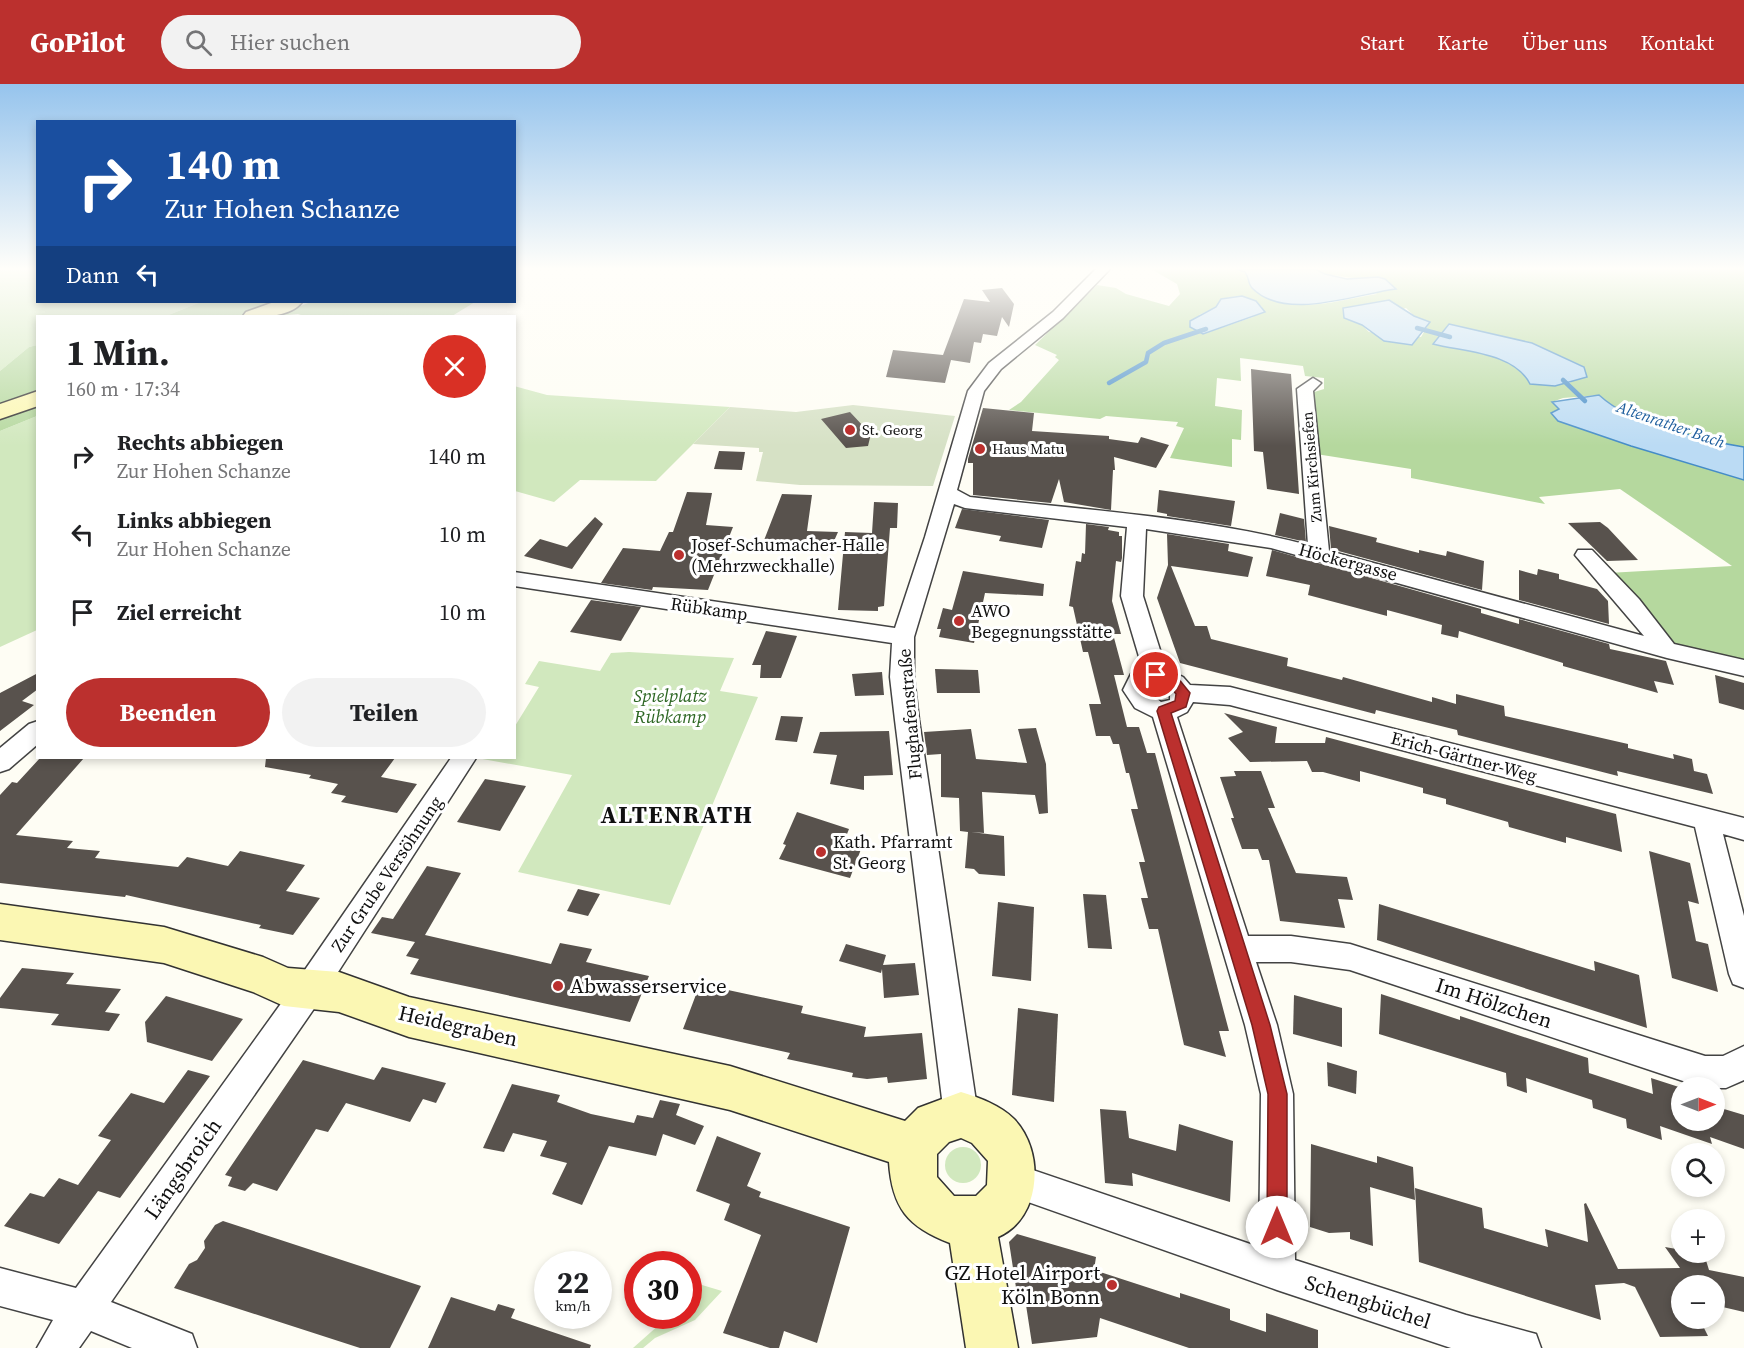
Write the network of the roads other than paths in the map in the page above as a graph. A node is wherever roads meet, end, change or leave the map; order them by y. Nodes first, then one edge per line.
1 (1040, 328) edge
2 (1313, 383) dead end
3 (36, 399) edge
4 (0, 412) edge
5 (946, 492) junction
6 (1137, 523) junction
7 (1319, 555) junction
8 (1585, 555) dead end
9 (516, 579) edge
10 (903, 637) junction
11 (1667, 650) junction
12 (1744, 668) edge
13 (1156, 675) junction
14 (1173, 702) junction
15 (36, 732) edge
16 (463, 759) edge
17 (0, 762) edge
18 (1706, 819) junction
19 (1744, 829) edge
20 (0, 922) edge
21 (1238, 949) junction
22 (1744, 974) edge
23 (309, 990) junction
24 (1744, 1062) edge
25 (961, 1115) junction
26 (914, 1147) junction
27 (1012, 1180) junction
28 (971, 1223) junction
29 (1277, 1272) junction
30 (0, 1287) edge
31 (83, 1309) junction
32 (1467, 1341) edge
33 (56, 1348) edge
34 (178, 1348) edge
35 (992, 1348) edge
36 (1522, 1348) edge

1 - 5 street, Flughafenstraße
2 - 7 street, Zum Kirchsiefen
3 - 4 main road
5 - 6 street, Höckergasse
5 - 10 street, Flughafenstraße
6 - 7 street, Höckergasse
6 - 13 street
7 - 11 street, Höckergasse
8 - 11 street
9 - 10 street, Rübkamp
10 - 25 street, Flughafenstraße
11 - 12 street, Höckergasse
13 - 14 street
13 - 14 street
14 - 18 street, Erich-Gärtner-Weg
14 - 21 street
15 - 17 street
16 - 23 street, Zur Grube Versöhnung
18 - 19 street, Erich-Gärtner-Weg
18 - 22 street
20 - 23 main road, Heidegraben
21 - 24 street, Im Hölzchen
21 - 29 street
23 - 26 main road, Heidegraben
23 - 31 street, Längsbroich
25 - 26 main road
25 - 27 main road
26 - 28 main road
27 - 28 main road
27 - 29 street, Schengbüchel
28 - 35 main road
29 - 32 street, Schengbüchel
30 - 31 street
31 - 33 street, Längsbroich
31 - 34 street
32 - 36 street, Schengbüchel

